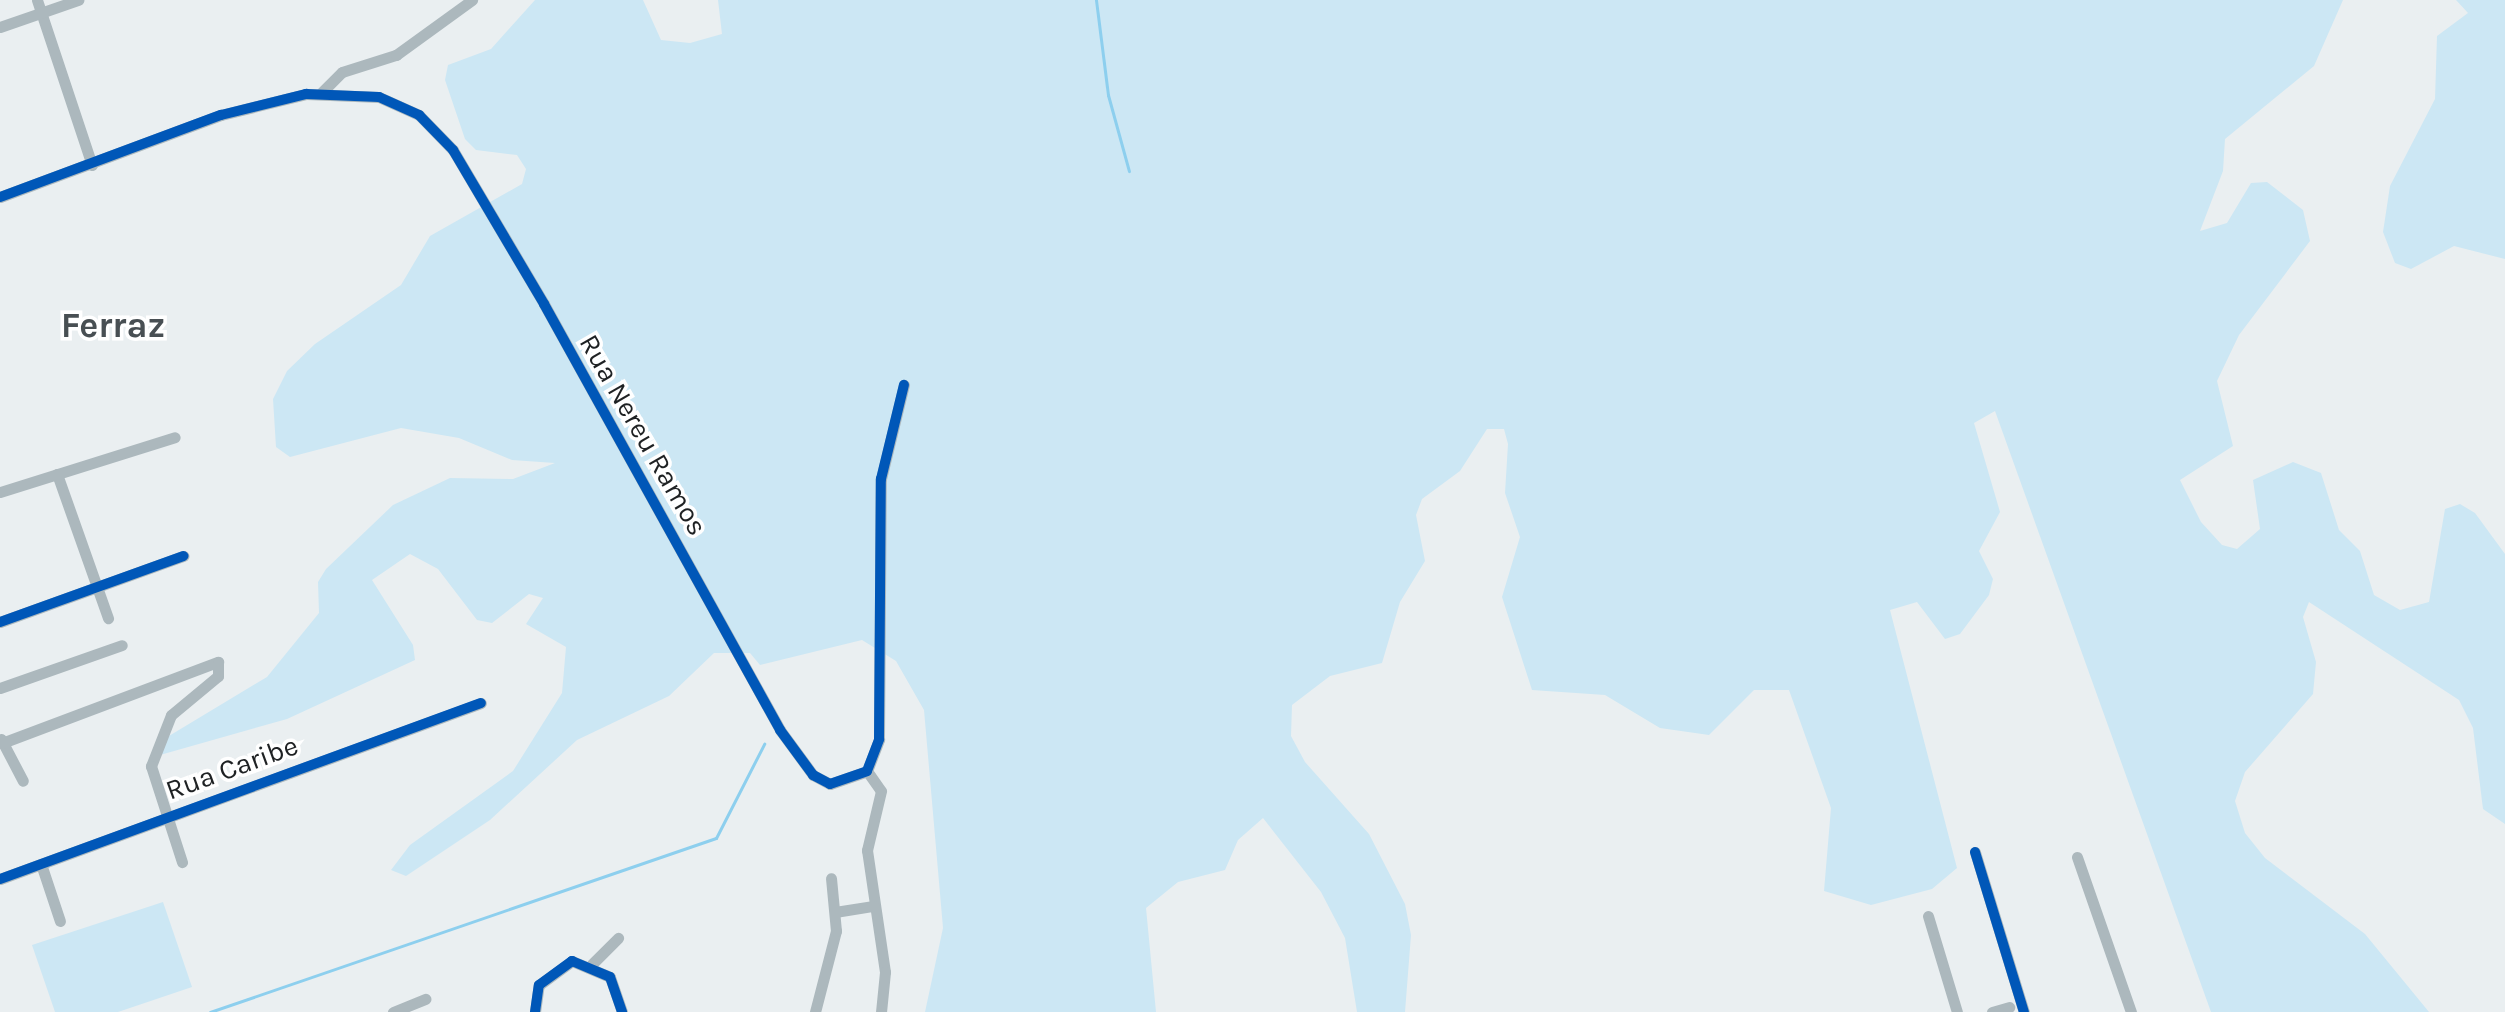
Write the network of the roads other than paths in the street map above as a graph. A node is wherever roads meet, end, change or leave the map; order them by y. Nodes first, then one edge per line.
1 (37, 0) edge
2 (78, 0) edge
3 (472, 0) edge
4 (41, 13) junction
5 (0, 27) edge
6 (322, 92) junction
7 (92, 165) junction
8 (0, 197) edge
9 (904, 385) dead end
10 (175, 437) dead end
11 (57, 474) junction
12 (0, 492) edge
13 (183, 556) dead end
14 (97, 587) junction
15 (108, 618) dead end
16 (0, 622) edge
17 (122, 645) dead end
18 (0, 688) edge
19 (481, 703) dead end
20 (1, 740) edge
21 (867, 771) junction
22 (23, 781) dead end
23 (166, 818) junction
24 (1975, 852) dead end
25 (2077, 857) dead end
26 (182, 862) dead end
27 (41, 864) junction
28 (831, 878) dead end
29 (0, 879) edge
30 (874, 906) junction
31 (835, 912) junction
32 (1928, 916) dead end
33 (60, 921) dead end
34 (618, 938) dead end
35 (592, 964) junction
36 (425, 999) dead end
37 (2009, 1007) dead end
38 (393, 1012) edge
39 (535, 1012) edge
40 (622, 1012) edge
41 (815, 1012) edge
42 (881, 1012) edge
43 (1957, 1012) edge
44 (1992, 1012) edge
45 (2024, 1012) edge
46 (2131, 1012) edge

1 - 4 street
2 - 4 street
3 - 6 street
4 - 5 street
4 - 7 street
6 - 7 street, Rua Nereu Ramos
6 - 21 street, Rua Nereu Ramos
7 - 8 street, Rua Nereu Ramos
9 - 21 street
10 - 11 street
11 - 12 street
11 - 14 street
13 - 14 street
14 - 15 street
14 - 16 street
17 - 18 street
19 - 23 street, Rua Caribe
20 - 22 street
20 - 23 street
21 - 30 street
23 - 26 street
23 - 27 street, Rua Caribe
24 - 45 street
25 - 46 street
27 - 29 street, Rua Caribe
27 - 33 street
28 - 31 street
30 - 31 street
30 - 42 street
31 - 41 street
32 - 43 street
34 - 35 street
35 - 39 street
35 - 40 street
36 - 38 street
37 - 44 street

